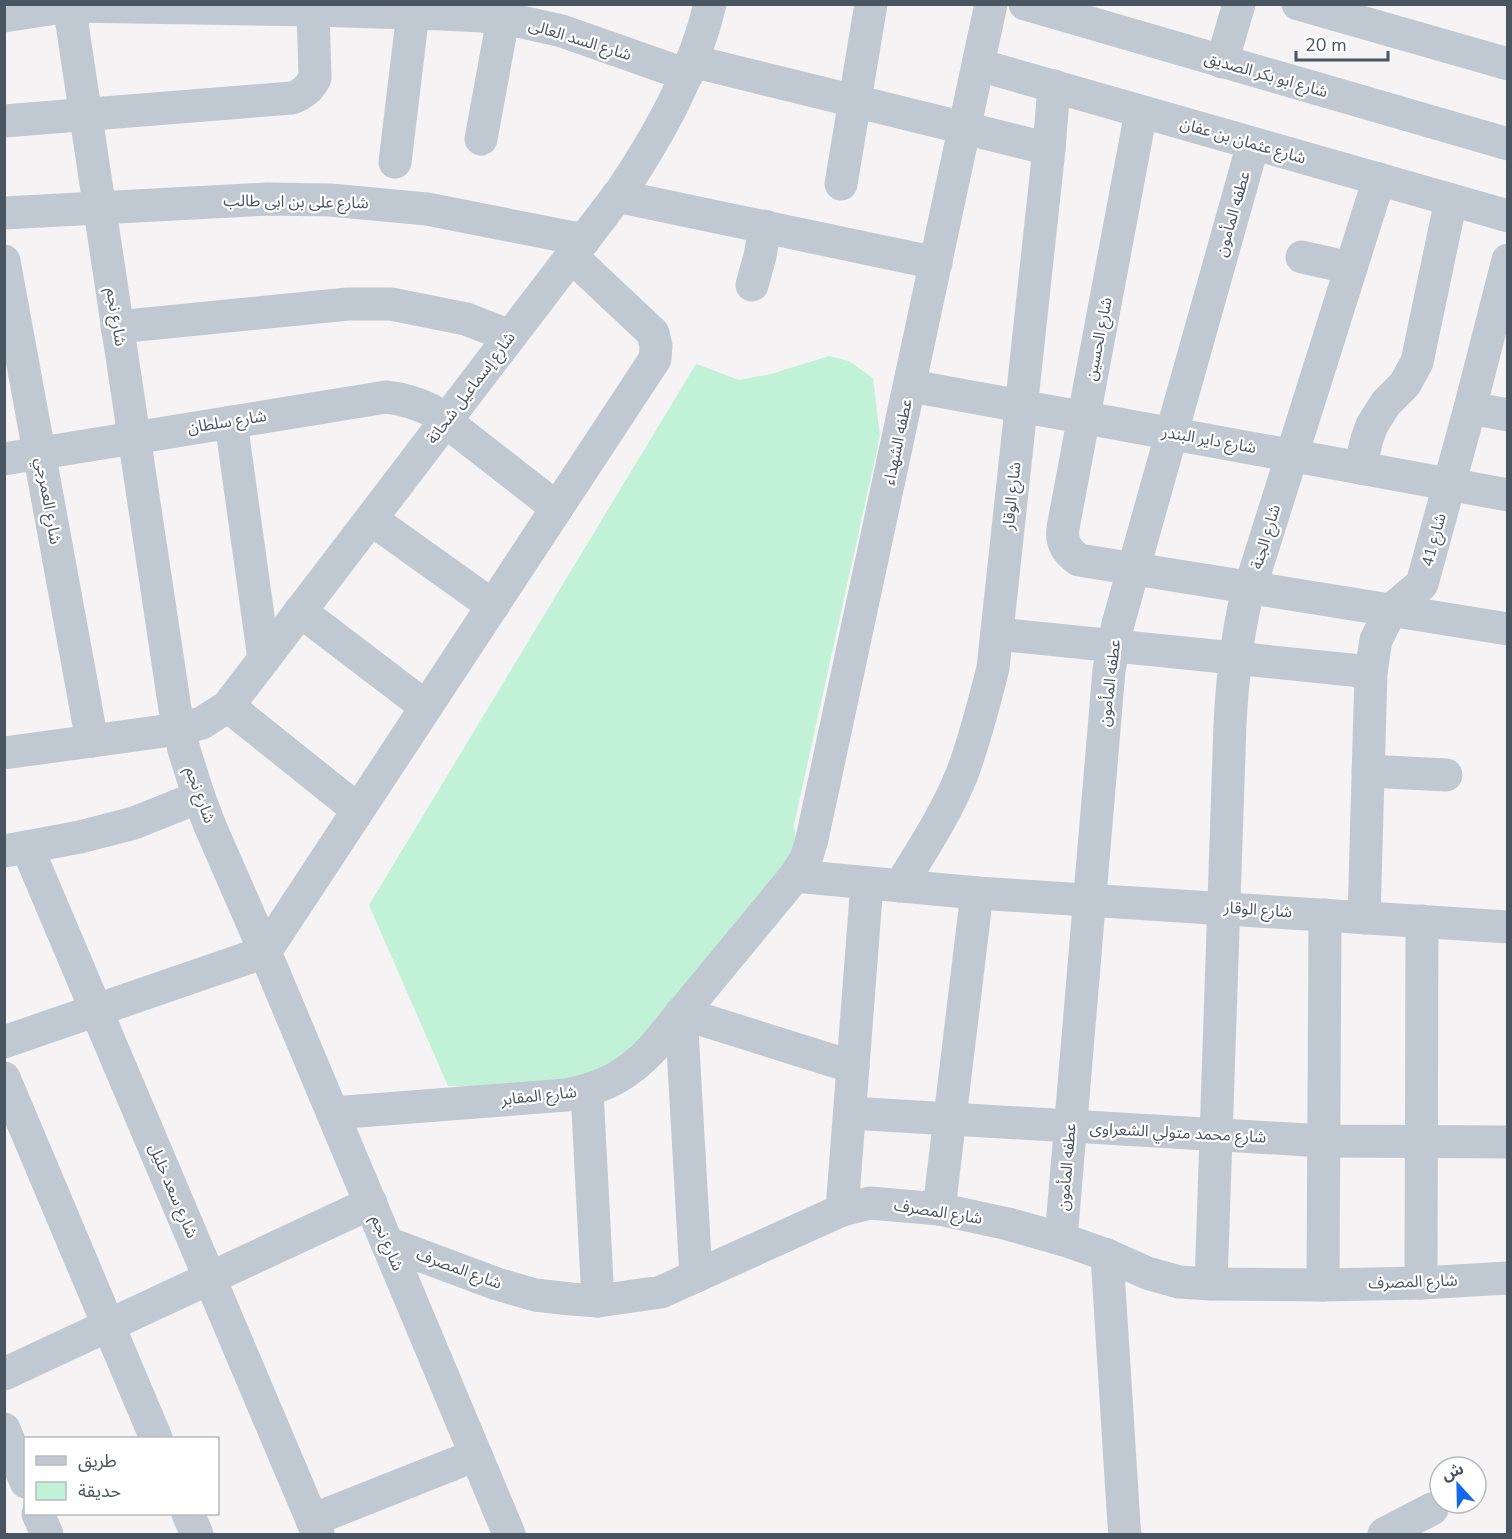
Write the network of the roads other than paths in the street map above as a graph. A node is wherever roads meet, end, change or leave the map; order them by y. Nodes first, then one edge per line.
1 (710, 4) edge
2 (871, 4) edge
3 (991, 4) edge
4 (1024, 4) edge
5 (1239, 4) edge
6 (1298, 4) edge
7 (69, 5) edge
8 (313, 10) junction
9 (413, 13) junction
10 (4, 16) edge
11 (503, 19) junction
12 (1222, 62) junction
13 (1508, 64) edge
14 (979, 65) junction
15 (689, 68) junction
16 (1054, 86) junction
17 (855, 101) junction
18 (1141, 112) junction
19 (85, 114) junction
20 (4, 120) edge
21 (965, 128) junction
22 (481, 139) dead end
23 (1253, 144) junction
24 (1508, 144) edge
25 (1049, 149) junction
26 (395, 162) dead end
27 (1379, 180) junction
28 (841, 184) dead end
29 (617, 196) junction
30 (1451, 200) junction
31 (99, 208) junction
32 (4, 213) edge
33 (1508, 216) edge
34 (765, 226) junction
35 (577, 248) junction
36 (1302, 257) dead end
37 (1508, 260) edge
38 (4, 261) edge
39 (936, 263) junction
40 (1351, 268) junction
41 (752, 285) dead end
42 (117, 327) junction
43 (510, 336) junction
44 (910, 386) junction
45 (1021, 406) junction
46 (1470, 408) junction
47 (1508, 415) edge
48 (1084, 417) junction
49 (445, 421) junction
50 (231, 422) junction
51 (1172, 434) junction
52 (134, 438) junction
53 (40, 453) junction
54 (1292, 455) junction
55 (4, 459) edge
56 (1360, 468) junction
57 (1449, 485) junction
58 (1508, 495) edge
59 (557, 508) junction
60 (371, 519) junction
61 (1133, 569) junction
62 (1250, 587) junction
63 (493, 606) junction
64 (1391, 610) junction
65 (300, 611) junction
66 (1508, 629) edge
67 (997, 634) junction
68 (1113, 646) junction
69 (264, 659) junction
70 (1235, 659) junction
71 (1371, 672) junction
72 (228, 706) junction
73 (426, 707) junction
74 (179, 729) junction
75 (92, 741) junction
76 (4, 753) edge
77 (1368, 771) junction
78 (1446, 775) dead end
79 (199, 797) junction
80 (358, 810) junction
81 (16, 849) edge
82 (795, 876) junction
83 (867, 883) junction
84 (900, 886) junction
85 (977, 893) junction
86 (1089, 899) junction
87 (1224, 908) junction
88 (1325, 915) junction
89 (1364, 918) junction
90 (1422, 921) junction
91 (1508, 927) edge
92 (265, 952) junction
93 (96, 1010) junction
94 (681, 1013) junction
95 (4, 1042) edge
96 (853, 1067) junction
97 (4, 1078) edge
98 (587, 1091) junction
99 (333, 1113) junction
100 (850, 1113) junction
101 (949, 1119) junction
102 (1070, 1126) junction
103 (1216, 1135) junction
104 (1323, 1141) junction
105 (1422, 1142) junction
106 (1508, 1142) edge
107 (371, 1203) junction
108 (939, 1209) junction
109 (842, 1210) junction
110 (1061, 1239) junction
111 (387, 1243) junction
112 (1107, 1255) junction
113 (696, 1276) junction
114 (210, 1278) junction
115 (1508, 1278) edge
116 (1421, 1283) junction
117 (1211, 1284) junction
118 (1323, 1285) junction
119 (598, 1301) junction
120 (109, 1325) junction
121 (4, 1374) edge
122 (4, 1429) edge
123 (156, 1437) edge
124 (476, 1455) junction
125 (24, 1477) edge
126 (1428, 1511) edge
127 (38, 1515) edge
128 (188, 1515) edge
129 (315, 1527) edge
130 (47, 1534) edge
131 (197, 1534) edge
132 (509, 1534) edge
133 (1125, 1534) edge
134 (1384, 1534) edge

1 - 15 street, شارع إسماعيل شحاتة
2 - 17 street
3 - 14 street, عطفه الشهداء
4 - 12 street, شارع ابو بكر الصديق
5 - 12 street
6 - 13 street
7 - 8 street, شارع السد العالى
7 - 10 street, شارع السد العالى
7 - 19 street, شارع نجم
8 - 9 street, شارع السد العالى
8 - 19 street
9 - 11 street, شارع السد العالى
9 - 26 street
11 - 15 street, شارع السد العالى
11 - 22 street
12 - 24 street, شارع ابو بكر الصديق
14 - 16 street, شارع عثمان بن عفان
14 - 21 street, عطفه الشهداء
15 - 17 street, شارع السد العالى
15 - 29 street, شارع إسماعيل شحاتة
16 - 18 street, شارع عثمان بن عفان
16 - 25 street, شارع الوقار
17 - 21 street, شارع السد العالى
17 - 28 street
18 - 23 street, شارع عثمان بن عفان
18 - 48 street, شارع الحسين
19 - 20 street
19 - 31 street, شارع نجم
21 - 25 street, شارع السد العالى
21 - 39 street, عطفه الشهداء
23 - 27 street, شارع عثمان بن عفان
23 - 51 street, عطفه المأمون
25 - 45 street, شارع الوقار
27 - 30 street, شارع عثمان بن عفان
27 - 40 street, شارع الجنة
29 - 34 street
29 - 35 street, شارع إسماعيل شحاتة
30 - 33 street, شارع عثمان بن عفان
30 - 56 street
31 - 32 street, شارع على بن ابى طالب
31 - 35 street, شارع على بن ابى طالب
31 - 42 street, شارع نجم
34 - 39 street
34 - 41 street
35 - 43 street, شارع إسماعيل شحاتة
35 - 59 street
36 - 40 street
37 - 46 street, شارع 41
38 - 53 street, شارع العمرجي
39 - 44 street, عطفه الشهداء
40 - 54 street, شارع الجنة
42 - 43 street
42 - 52 street, شارع نجم
43 - 49 street, شارع إسماعيل شحاتة
44 - 45 street, شارع داير البندر
44 - 82 street, عطفه الشهداء
45 - 48 street, شارع داير البندر
45 - 67 street, شارع الوقار
46 - 47 street
46 - 57 street, شارع 41
48 - 51 street, شارع داير البندر
48 - 61 street, شارع الحسين
49 - 50 street, شارع سلطان
49 - 59 street, شارع سلطان
49 - 60 street, شارع إسماعيل شحاتة
50 - 52 street, شارع سلطان
50 - 69 street
51 - 54 street, شارع داير البندر
51 - 61 street, عطفه المأمون
52 - 53 street, شارع سلطان
52 - 74 street, شارع نجم
53 - 55 street, شارع سلطان
53 - 75 street, شارع العمرجي
54 - 56 street, شارع داير البندر
54 - 62 street, شارع الجنة
56 - 57 street, شارع داير البندر
57 - 58 street, شارع داير البندر
57 - 64 street, شارع 41
59 - 63 street
60 - 63 street
60 - 65 street, شارع إسماعيل شحاتة
61 - 62 street
61 - 68 street, عطفه المأمون
62 - 64 street
62 - 70 street, شارع الجنة
63 - 73 street
64 - 66 street
64 - 71 street, شارع 41
65 - 69 street, شارع إسماعيل شحاتة
65 - 73 street
67 - 68 street
67 - 84 street, شارع الوقار
68 - 70 street
68 - 86 street, عطفه المأمون
69 - 72 street, شارع إسماعيل شحاتة
70 - 71 street
70 - 87 street, شارع الجنة
71 - 77 street, شارع 41
72 - 74 street, شارع إسماعيل شحاتة
72 - 80 street
73 - 80 street
74 - 75 street, شارع إسماعيل شحاتة
74 - 79 street, شارع نجم
75 - 76 street, شارع إسماعيل شحاتة
77 - 78 street
77 - 89 street, شارع 41
79 - 81 street
79 - 92 street, شارع نجم
80 - 92 street
81 - 93 street, شارع سعد خليل
82 - 83 street, شارع الوقار
82 - 94 street, شارع المقابر
83 - 84 street, شارع الوقار
83 - 96 street
84 - 85 street, شارع الوقار
85 - 86 street, شارع الوقار
85 - 101 street
86 - 87 street, شارع الوقار
86 - 102 street, عطفه المأمون
87 - 88 street, شارع الوقار
87 - 103 street, شارع الجنة
88 - 89 street, شارع الوقار
88 - 104 street
89 - 90 street, شارع الوقار
90 - 91 street, شارع الوقار
90 - 105 street
92 - 93 street
92 - 99 street, شارع نجم
93 - 95 street
93 - 114 street, شارع سعد خليل
94 - 96 street
94 - 98 street, شارع المقابر
94 - 113 street
96 - 100 street
97 - 120 street
98 - 99 street, شارع المقابر
98 - 119 street
99 - 107 street, شارع نجم
100 - 101 street, شارع محمد متولي الشعراوى
100 - 109 street
101 - 102 street, شارع محمد متولي الشعراوى
101 - 108 street
102 - 103 street, شارع محمد متولي الشعراوى
102 - 110 street, عطفه المأمون
103 - 104 street, شارع محمد متولي الشعراوى
103 - 117 street, شارع الجنة
104 - 105 street, شارع محمد متولي الشعراوى
104 - 118 street
105 - 106 street, شارع محمد متولي الشعراوى
105 - 116 street
107 - 111 street, شارع نجم
107 - 114 street
108 - 109 street, شارع المصرف
108 - 110 street, شارع المصرف
109 - 113 street, شارع المصرف
110 - 112 street, شارع المصرف
111 - 119 street, شارع المصرف
111 - 124 street, شارع نجم
112 - 117 street, شارع المصرف
112 - 133 street
113 - 119 street, شارع المصرف
114 - 120 street
114 - 129 street, شارع سعد خليل
115 - 116 street, شارع المصرف
116 - 118 street, شارع المصرف
117 - 118 street, شارع المصرف
120 - 121 street
120 - 123 street
122 - 125 street
124 - 129 street
124 - 132 street, شارع نجم
126 - 134 street
127 - 130 street
128 - 131 street

